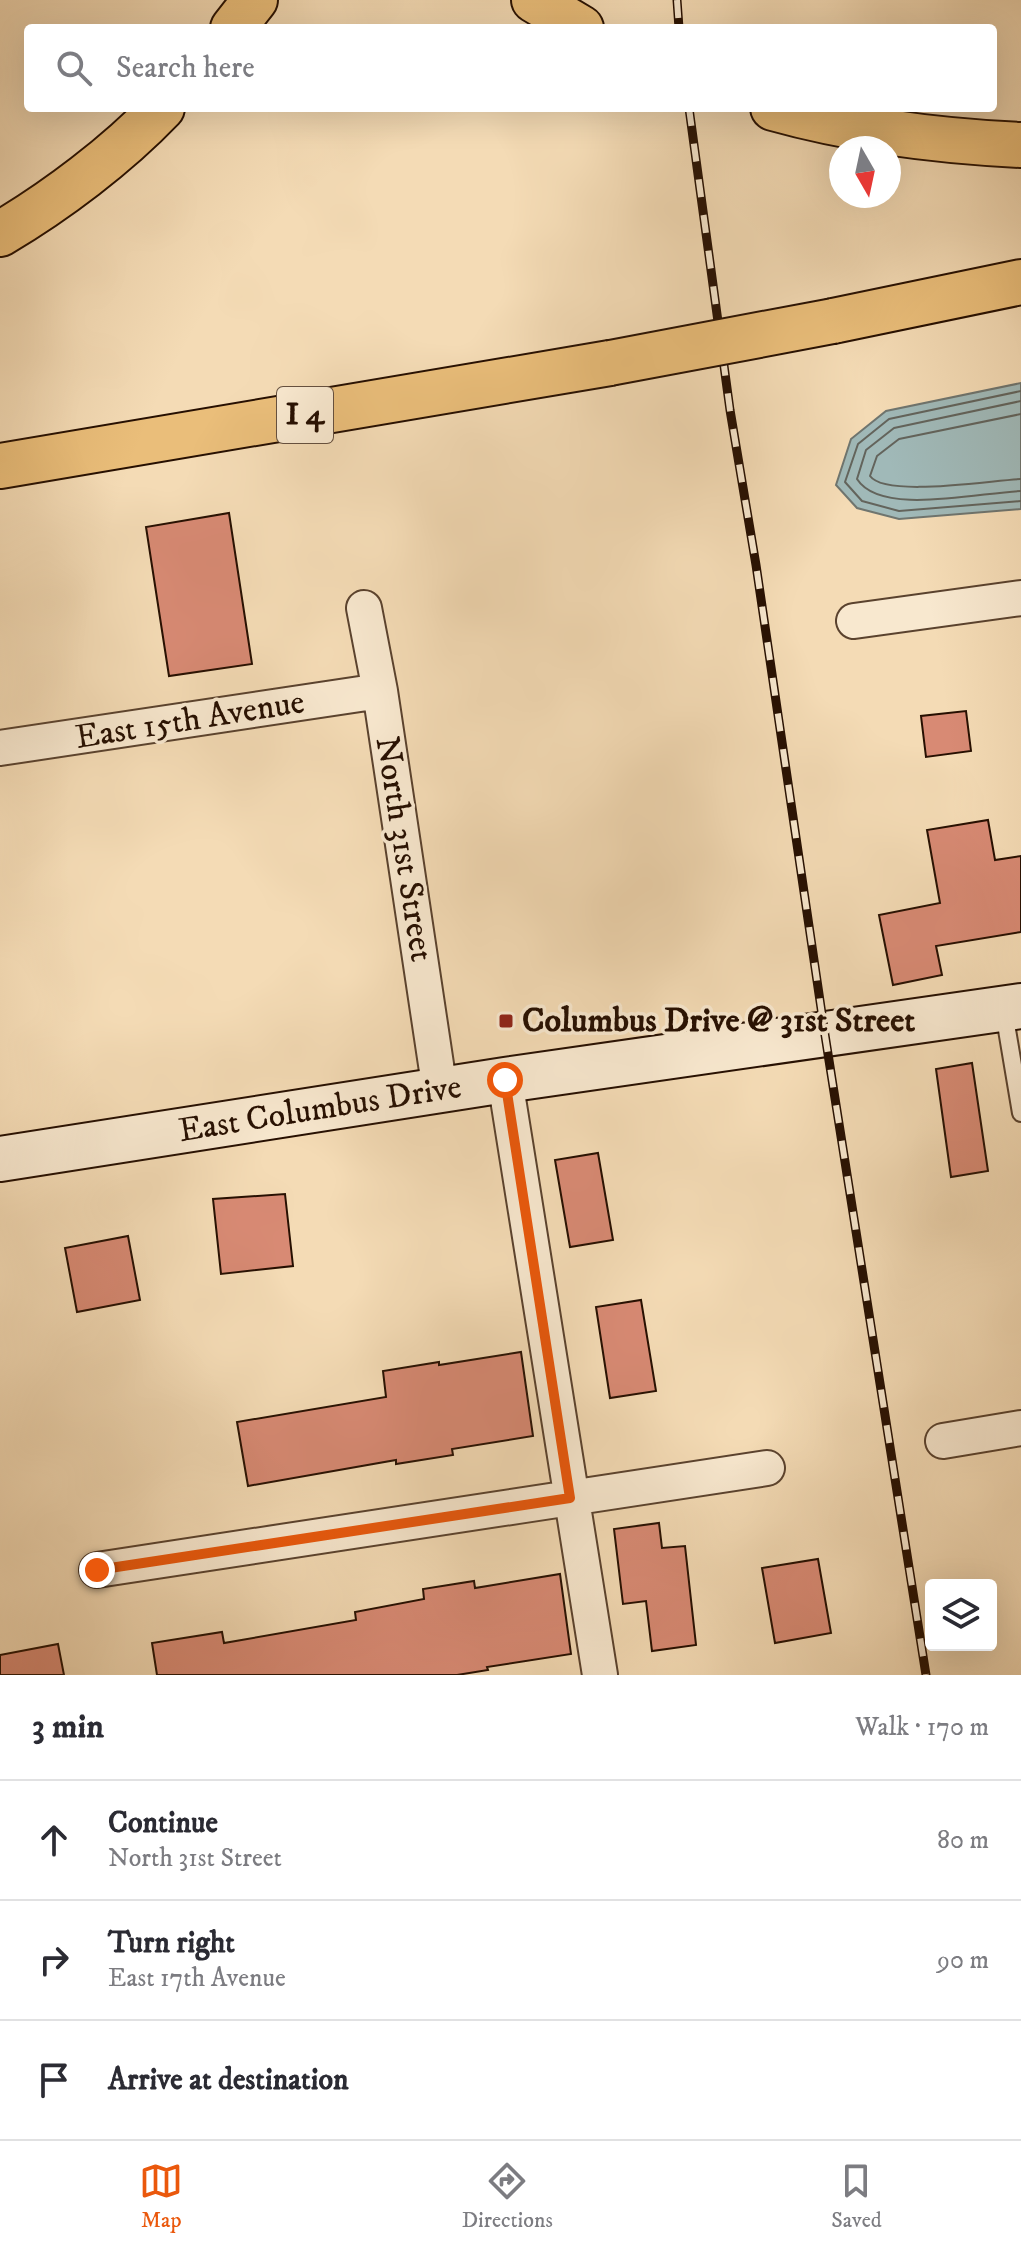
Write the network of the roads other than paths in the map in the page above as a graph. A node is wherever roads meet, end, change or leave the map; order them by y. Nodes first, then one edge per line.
1 (255, 0) edge
2 (534, 0) edge
3 (236, 24) edge
4 (574, 24) edge
5 (158, 112) edge
6 (791, 112) edge
7 (1021, 145) edge
8 (0, 234) edge
9 (1021, 282) edge
10 (0, 466) edge
11 (1021, 598) edge
12 (364, 608) dead end
13 (854, 621) dead end
14 (380, 691) junction
15 (0, 748) edge
16 (1012, 1007) edge
17 (505, 1080) junction
18 (440, 1091) junction
19 (1021, 1113) edge
20 (0, 1159) edge
21 (1021, 1428) edge
22 (943, 1441) dead end
23 (767, 1468) dead end
24 (570, 1498) junction
25 (97, 1570) dead end
26 (600, 1675) edge

1 - 3 highway
2 - 4 highway
5 - 8 highway
6 - 7 highway
9 - 10 highway, I 4, bridge
11 - 13 street
12 - 14 street, North 31st Street
14 - 15 street, East 15th Avenue
14 - 18 street, North 31st Street
16 - 17 main road, East Columbus Drive
16 - 19 lane
17 - 18 main road, East Columbus Drive
17 - 24 street
18 - 20 main road, East Columbus Drive
21 - 22 street
23 - 24 street
24 - 25 street
24 - 26 street

